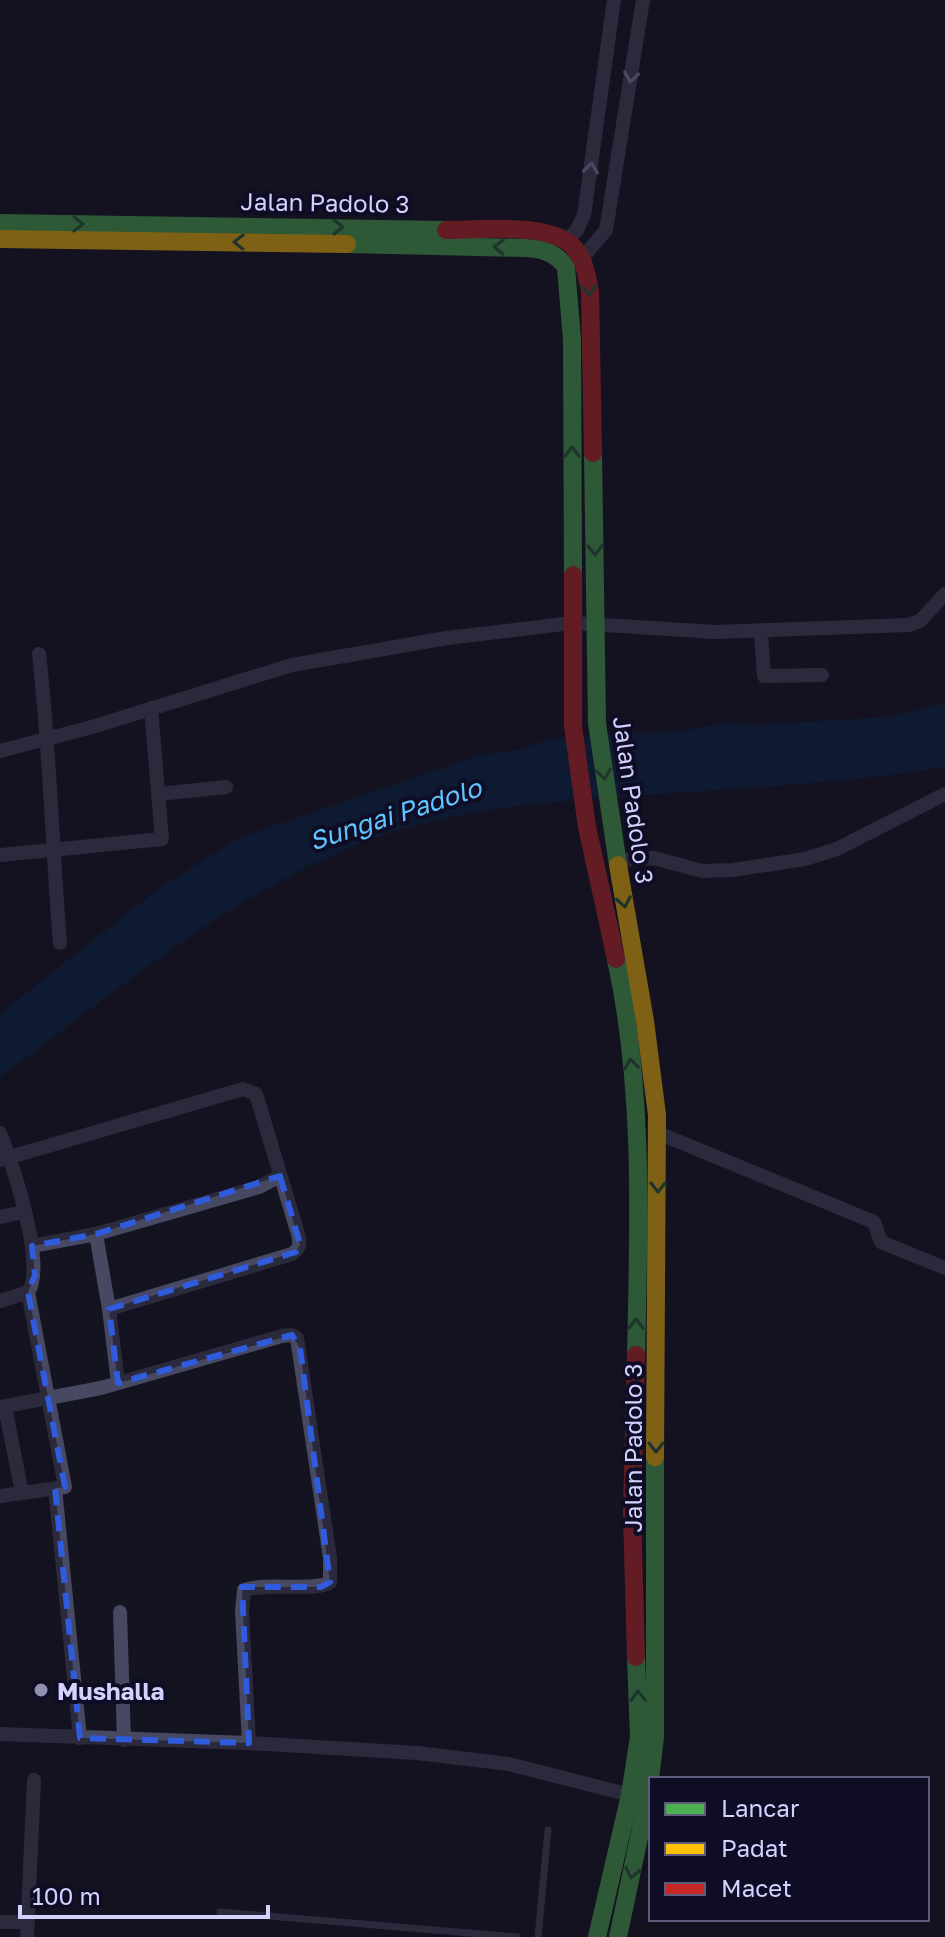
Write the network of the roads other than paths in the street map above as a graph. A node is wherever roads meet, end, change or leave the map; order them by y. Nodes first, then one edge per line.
1 (614, 0) edge
2 (643, 0) edge
3 (0, 223) edge
4 (426, 236) junction
5 (0, 239) edge
6 (567, 240) junction
7 (582, 258) junction
8 (572, 340) junction
9 (591, 340) junction
10 (945, 594) edge
11 (572, 623) junction
12 (596, 624) junction
13 (761, 632) junction
14 (39, 654) dead end
15 (822, 675) dead end
16 (151, 708) junction
17 (49, 738) junction
18 (0, 751) edge
19 (226, 787) dead end
20 (159, 794) junction
21 (945, 794) edge
22 (53, 850) junction
23 (0, 855) edge
24 (617, 860) junction
25 (60, 943) dead end
26 (0, 1133) edge
27 (658, 1133) junction
28 (5, 1159) edge
29 (280, 1176) junction
30 (25, 1212) junction
31 (0, 1217) edge
32 (96, 1234) junction
33 (32, 1246) junction
34 (945, 1268) edge
35 (28, 1292) junction
36 (0, 1301) edge
37 (109, 1309) junction
38 (118, 1383) junction
39 (49, 1399) junction
40 (2, 1407) edge
41 (634, 1415) junction
42 (656, 1415) junction
43 (55, 1488) junction
44 (22, 1493) junction
45 (0, 1496) edge
46 (120, 1612) dead end
47 (0, 1734) edge
48 (647, 1737) junction
49 (80, 1738) junction
50 (124, 1740) junction
51 (249, 1743) junction
52 (34, 1780) dead end
53 (630, 1795) junction
54 (548, 1830) dead end
55 (629, 1841) junction
56 (220, 1912) dead end
57 (0, 1922) edge
58 (27, 1929) edge
59 (517, 1937) edge
60 (538, 1937) edge
61 (597, 1937) edge
62 (618, 1937) edge

6 -> 1 street
2 -> 7 street
3 -> 4 street, Jalan Padolo 3
4 -> 5 street, Jalan Padolo 3
4 - 6 street, Jalan Padolo 3
8 -> 4 street, Jalan Padolo 3
6 - 7 street, Jalan Padolo 3
7 -> 9 street, Jalan Padolo 3
8 - 9 street
11 -> 8 street, Jalan Padolo 3
9 -> 12 street, Jalan Padolo 3
10 - 13 street
11 - 12 street
11 - 16 street
41 -> 11 street, Jalan Padolo 3
12 - 13 street
12 -> 24 street, Jalan Padolo 3
13 - 15 street
14 - 17 street
16 - 17 street
16 - 20 street
17 - 18 street
17 - 22 street
19 - 20 street
20 - 22 street
21 - 24 street
22 - 23 street
22 - 25 street
24 -> 27 street, Jalan Padolo 3
26 - 28 street
27 - 34 street
27 -> 42 street, Jalan Padolo 3
28 - 29 street
28 - 30 street
29 - 32 street
29 - 37 street
30 - 31 street
30 - 33 street
32 - 33 street
32 - 37 street
33 - 35 street
35 - 36 street
35 - 39 street
37 - 38 street
38 - 39 street
38 - 51 street
39 - 40 street
39 - 43 street
40 - 44 street
41 - 42 street
48 -> 41 street, Jalan Padolo 3
42 -> 48 street, Jalan Padolo 3
43 - 44 street
43 - 49 street
44 - 45 street
46 - 50 street
47 - 49 street
48 - 53 street, Jalan Padolo 3
48 - 55 street, Jalan Padolo 3
49 - 50 street
50 - 51 street
51 - 53 street
52 - 58 street
53 - 55 street, Jalan Padolo 3
54 - 60 lane
55 - 61 street, Jalan Padolo 3
55 -> 62 street, Jalan Padolo 3
56 - 59 lane
57 - 58 street

